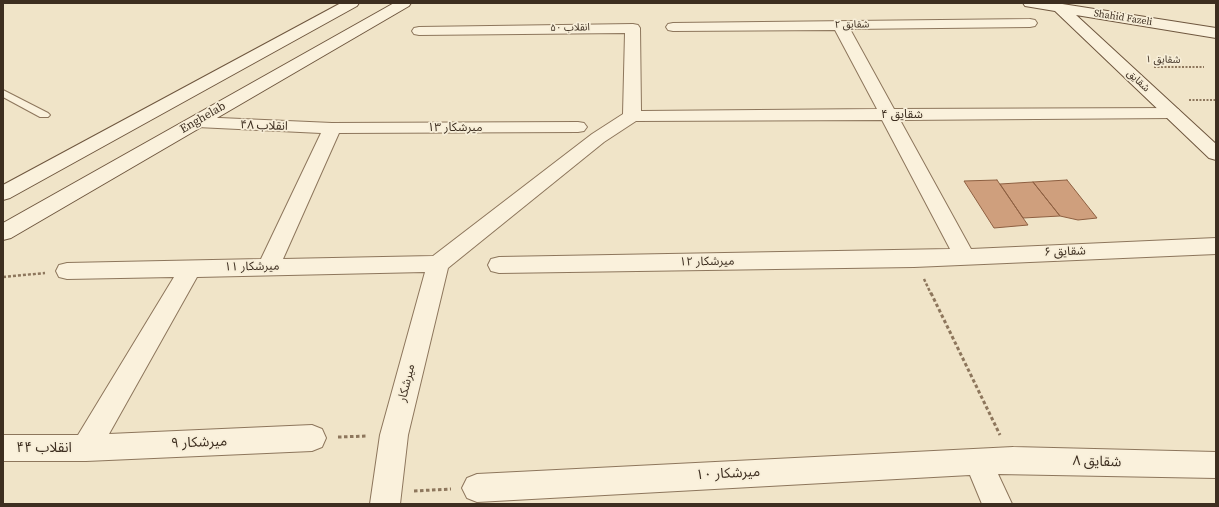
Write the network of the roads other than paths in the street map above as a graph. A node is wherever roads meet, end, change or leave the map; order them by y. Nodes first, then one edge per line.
1 (352, 3) edge
2 (404, 3) edge
3 (1030, 3) edge
4 (1113, 3) edge
5 (1060, 8) junction
6 (1216, 19) edge
7 (1030, 23) dead end
8 (840, 25) junction
9 (674, 27) dead end
10 (419, 31) dead end
11 (1216, 33) edge
12 (3, 93) edge
13 (1172, 113) junction
14 (44, 115) dead end
15 (889, 115) junction
16 (632, 116) junction
17 (197, 122) junction
18 (578, 127) dead end
19 (332, 128) junction
20 (1216, 154) edge
21 (3, 193) edge
22 (3, 233) edge
23 (1216, 246) edge
24 (965, 257) junction
25 (914, 259) joint
26 (438, 264) junction
27 (499, 265) dead end
28 (269, 266) junction
29 (191, 268) junction
30 (67, 271) road end
31 (312, 438) road end
32 (3, 448) edge
33 (86, 448) junction
34 (978, 460) junction
35 (1216, 466) edge
36 (477, 488) road end
37 (386, 498) edge
38 (997, 504) edge

1 - 21 street
2 - 17 street, Enghelab
3 - 5 street, Shahid Fazeli
4 - 6 street, Shahid Fazeli
5 - 11 street, Shahid Fazeli
5 - 13 street, شقایق
7 - 8 street, شقایق ۲
8 - 9 street, شقایق ۲
8 - 15 street
10 - 16 street, انقلاب ۵۰
12 - 14 lane
13 - 15 street, شقایق ۴
13 - 20 street, شقایق
15 - 16 street, شقایق ۴
15 - 24 street
16 - 26 street
17 - 19 street, انقلاب ۴۸
17 - 22 street, Enghelab
18 - 19 street, میرشکار ۱۳
19 - 28 street
23 - 24 street, شقایق ۶
24 - 25 street, شقایق ۶
25 - 27 street, میرشکار ۱۲
26 - 28 street, میرشکار ۱۱
26 - 37 street, میرشکار
28 - 29 street, میرشکار ۱۱
29 - 30 street, میرشکار ۱۱
29 - 33 street
31 - 33 street, میرشکار ۹
32 - 33 street, انقلاب ۴۴
34 - 35 street, شقایق ۸
34 - 36 street, میرشکار ۱۰
34 - 38 street

